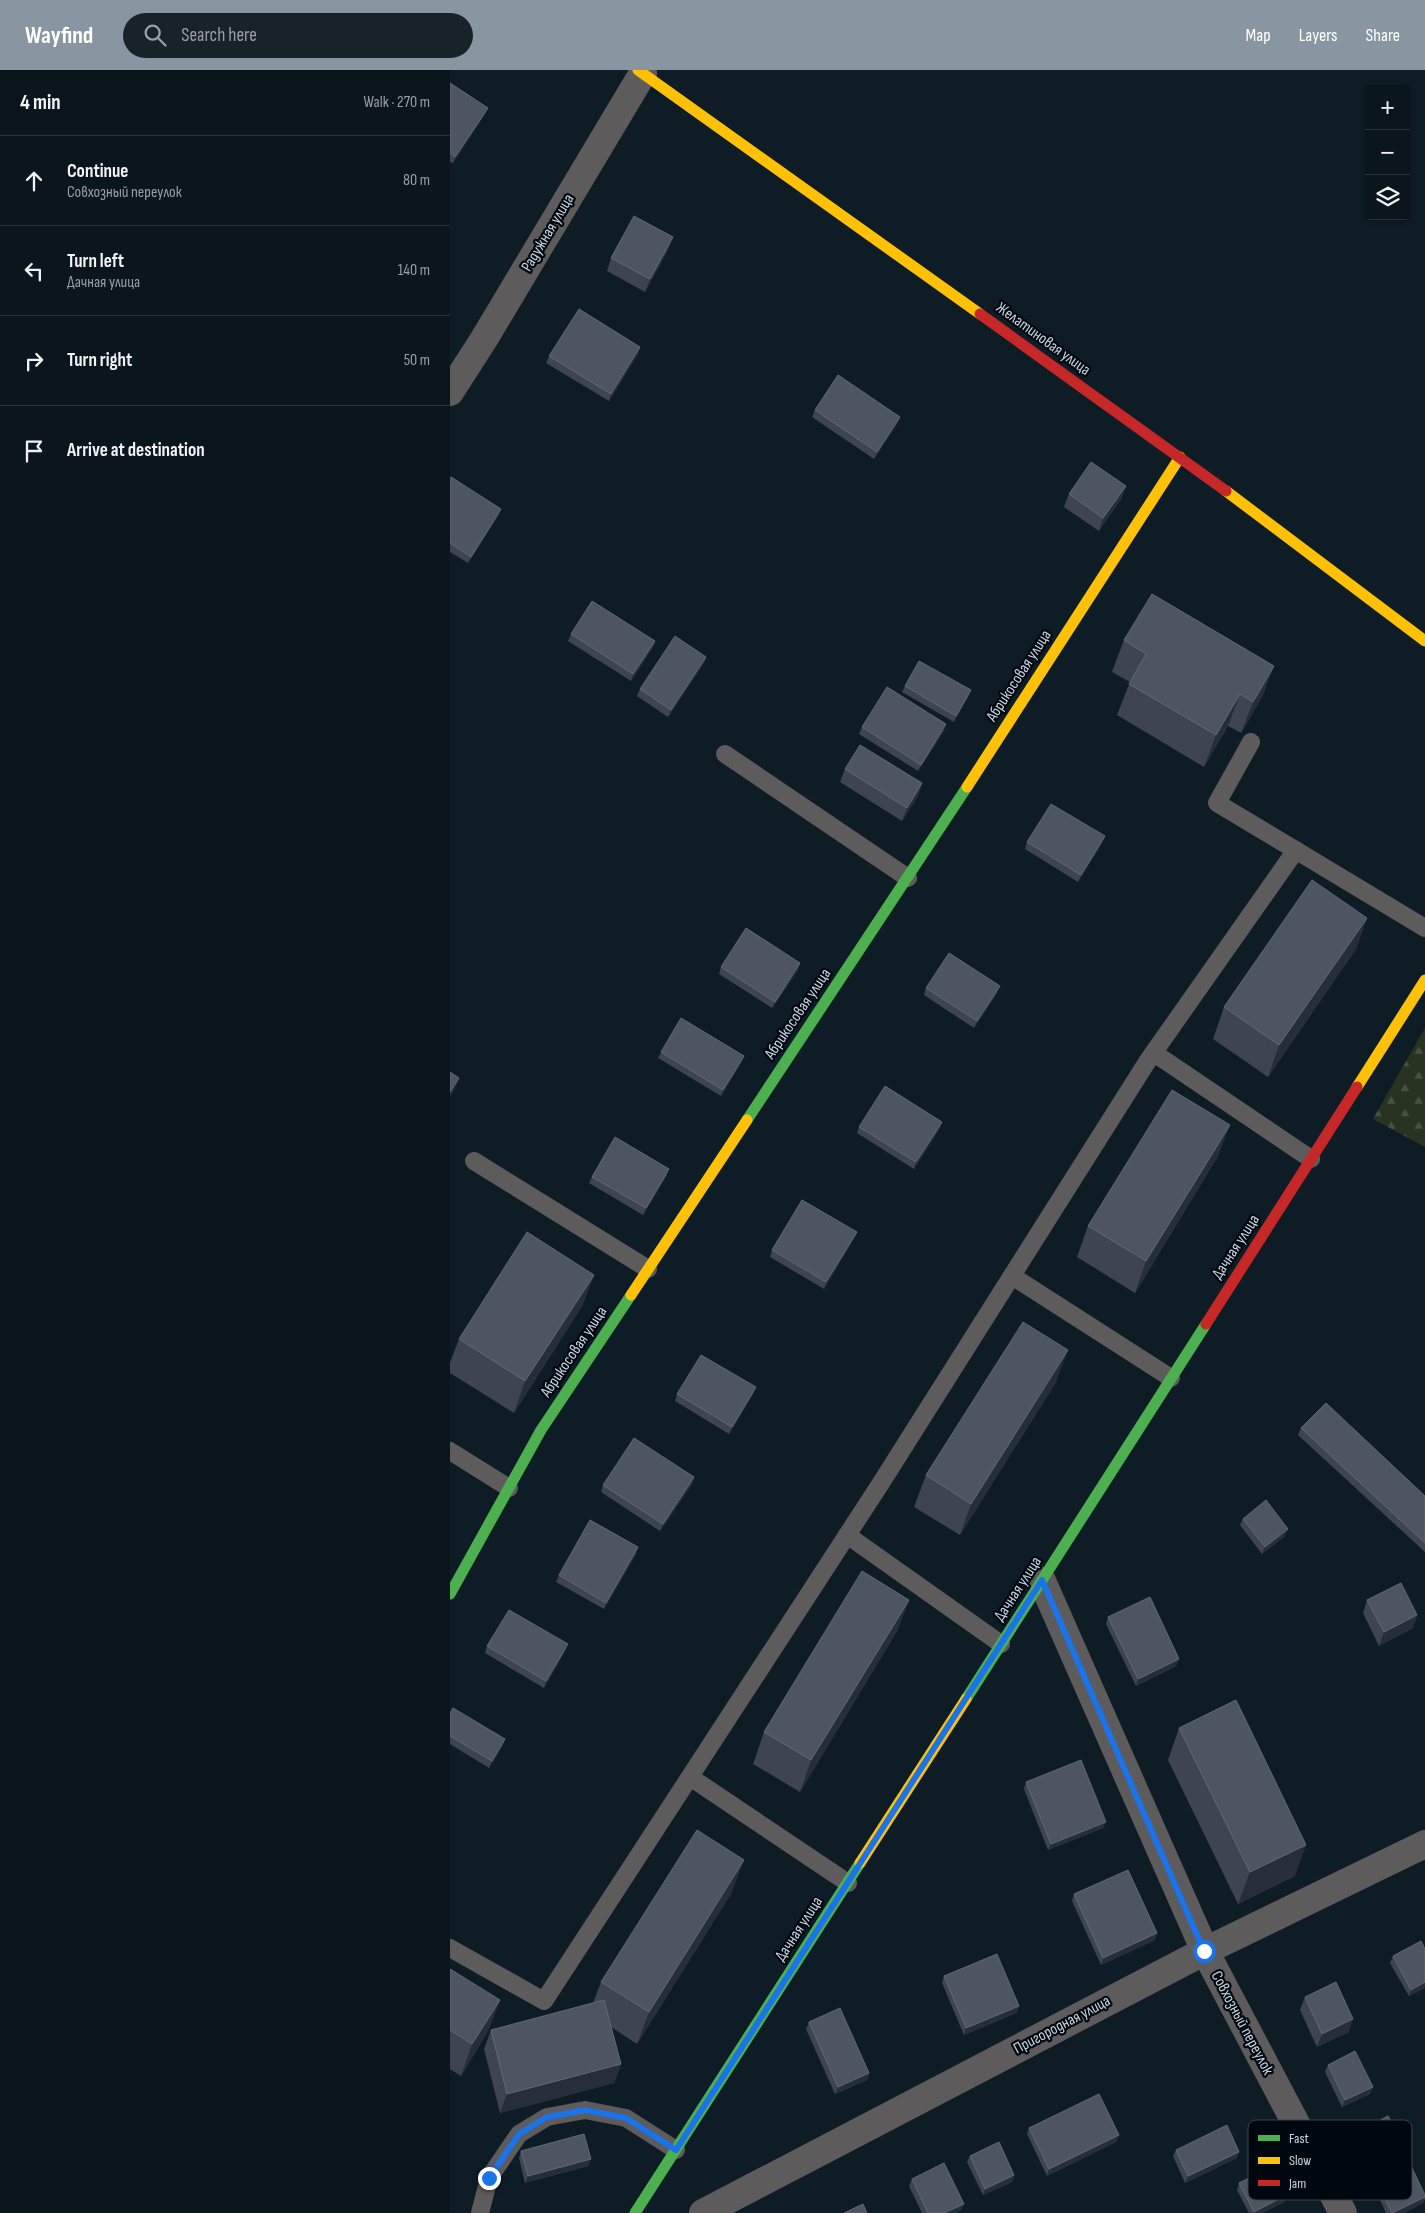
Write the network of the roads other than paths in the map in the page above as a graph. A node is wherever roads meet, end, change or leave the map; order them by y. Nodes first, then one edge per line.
1 (641, 72) edge
2 (450, 392) edge
3 (1180, 457) junction
4 (1425, 641) edge
5 (1251, 742) dead end
6 (725, 754) dead end
7 (1296, 850) junction
8 (908, 878) junction
9 (1425, 928) edge
10 (1425, 980) edge
11 (1154, 1053) junction
12 (1311, 1159) junction
13 (474, 1161) dead end
14 (648, 1269) junction
15 (1012, 1276) junction
16 (1171, 1378) junction
17 (450, 1451) edge
18 (509, 1488) junction
19 (846, 1535) junction
20 (1042, 1580) junction
21 (450, 1594) edge
22 (1001, 1644) junction
23 (690, 1777) junction
24 (1425, 1844) edge
25 (848, 1883) junction
26 (450, 1948) edge
27 (1204, 1951) junction
28 (1294, 2120) edge
29 (676, 2150) junction
30 (1336, 2200) edge
31 (480, 2213) edge
32 (636, 2213) edge
33 (702, 2213) edge
34 (1343, 2213) edge

1 - 2 street, Радужная улица
1 - 3 street, Желатиновая улица
3 - 4 street, Желатиновая улица
3 - 8 street, Абрикосовая улица
5 - 7 lane
6 - 8 lane
7 - 9 lane
7 - 11 lane
8 - 14 street, Абрикосовая улица
10 - 12 street, Дачная улица
11 - 12 lane
11 - 15 lane
12 - 16 street, Дачная улица
13 - 14 lane
14 - 18 street, Абрикосовая улица
15 - 16 lane
15 - 19 lane
16 - 20 street, Дачная улица
17 - 18 lane
18 - 21 street, Абрикосовая улица
19 - 22 lane
19 - 23 lane
20 - 22 street, Дачная улица
20 - 27 street, Совхозный переулок
22 - 25 street, Дачная улица
23 - 25 lane
23 - 26 lane
24 - 27 street, Пригородная улица
25 - 29 street, Дачная улица
27 - 28 street, Совхозный переулок
27 - 33 street, Пригородная улица
29 - 31 lane
29 - 32 street, Дачная улица
30 - 34 street, Совхозный переулок

